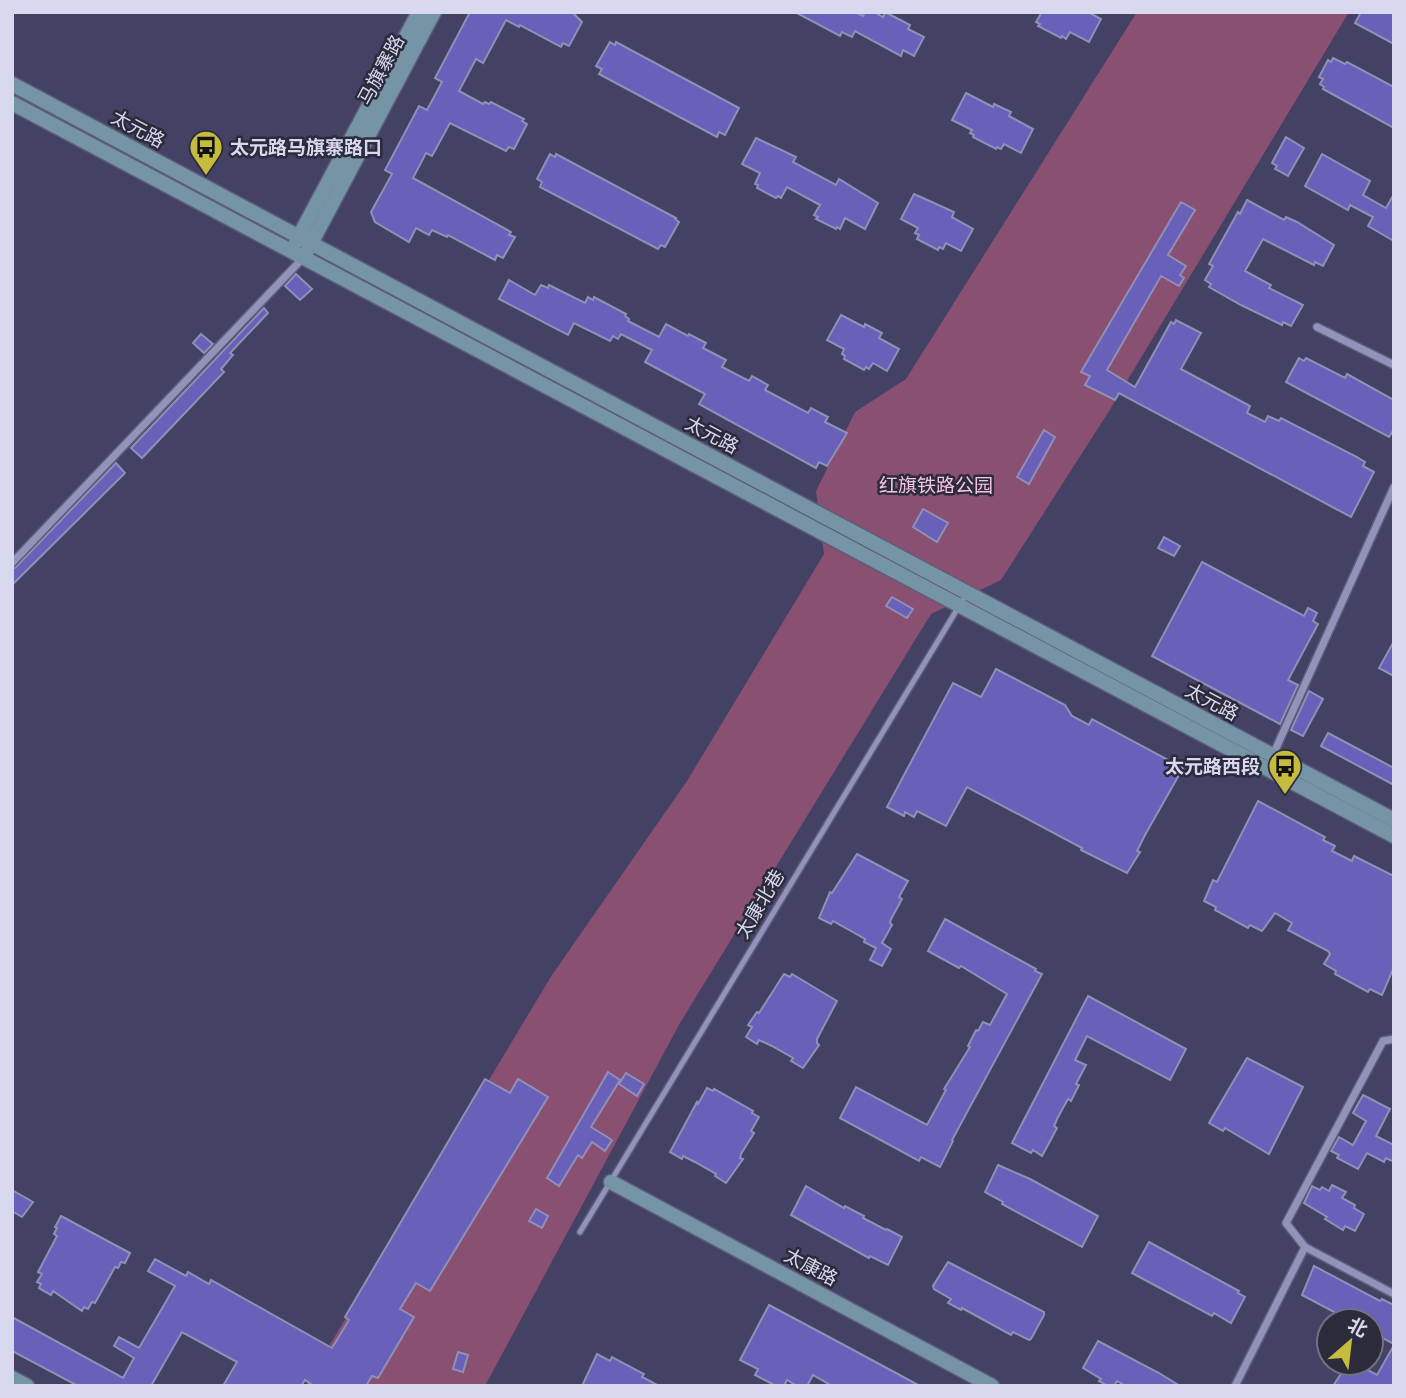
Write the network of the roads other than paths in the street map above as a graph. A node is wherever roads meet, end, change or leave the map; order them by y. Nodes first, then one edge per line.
1 (419, 12) edge
2 (434, 12) edge
3 (12, 84) edge
4 (12, 103) edge
5 (305, 240) junction
6 (297, 255) junction
7 (1317, 327) dead end
8 (1394, 365) edge
9 (1394, 488) edge
10 (12, 563) edge
11 (963, 599) junction
12 (1270, 762) junction
13 (1394, 820) edge
14 (1394, 836) edge
15 (1394, 1039) edge
16 (611, 1182) junction
17 (580, 1232) dead end
18 (1305, 1247) junction
19 (1394, 1294) edge
20 (12, 1378) edge
21 (27, 1386) edge
22 (992, 1386) edge
23 (1235, 1386) edge

1 - 5 main road, 马旗寨路
2 - 5 main road, 马旗寨路
3 - 5 main road, 太元路
4 - 6 main road, 太元路
5 - 6 main road, 马旗寨路
5 - 11 main road, 太元路
6 - 10 street
6 - 11 main road, 太元路
7 - 8 street
9 - 12 street
11 - 12 main road, 太元路
11 - 16 lane, 太康北巷
12 - 13 main road, 太元路
12 - 14 main road, 太元路
15 - 18 street
16 - 17 lane, 太康北巷
16 - 22 main road, 太康路
18 - 19 street
18 - 23 street
20 - 21 main road

